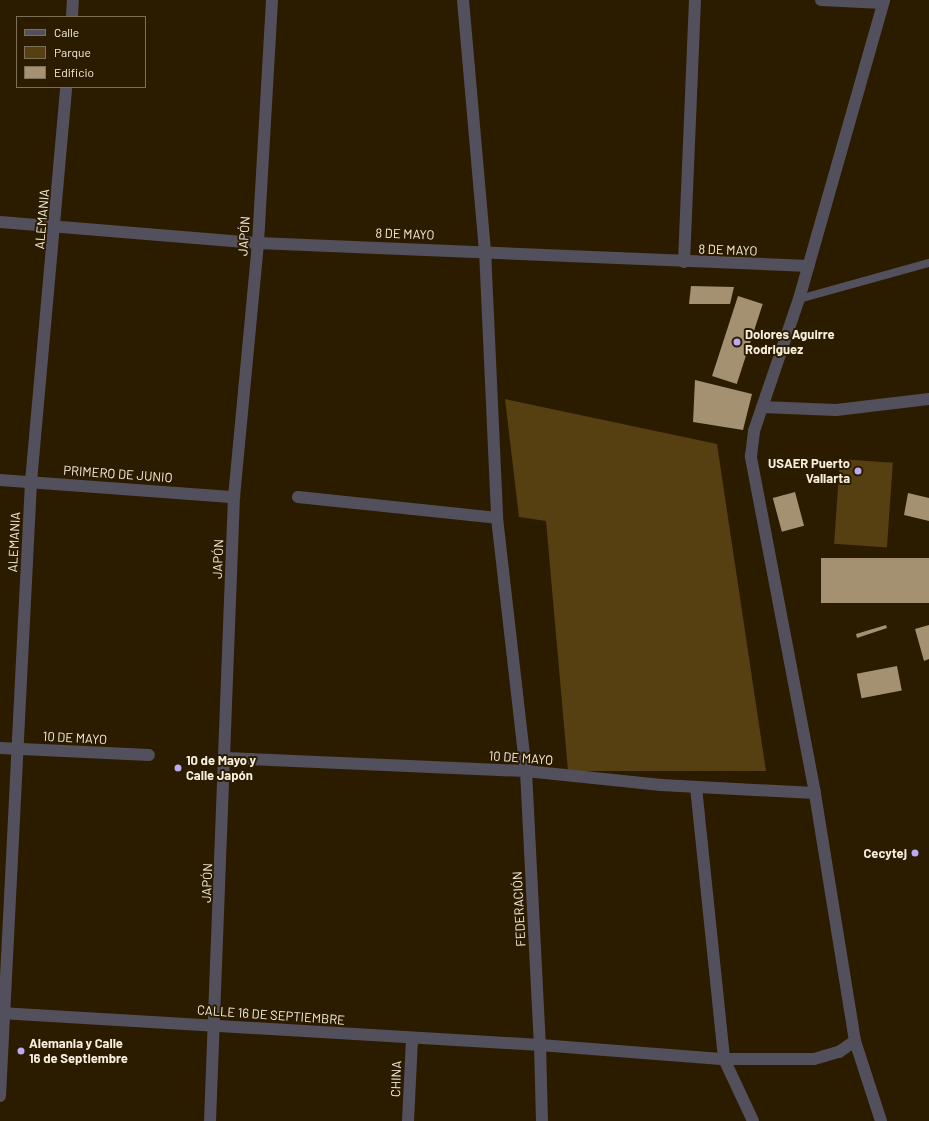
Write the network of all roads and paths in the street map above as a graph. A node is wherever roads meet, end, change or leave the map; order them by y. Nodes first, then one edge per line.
1 (73, 0) edge
2 (272, 0) edge
3 (463, 0) edge
4 (695, 0) edge
5 (821, 0) edge
6 (884, 2) edge
7 (72, 16) edge
8 (66, 88) edge
9 (0, 222) edge
10 (55, 225) junction
11 (258, 243) junction
12 (485, 250) junction
13 (684, 262) junction
14 (929, 263) edge
15 (809, 266) junction
16 (800, 299) junction
17 (929, 399) edge
18 (762, 407) junction
19 (0, 480) edge
20 (31, 482) junction
21 (234, 497) junction
22 (298, 497) dead end
23 (496, 518) junction
24 (0, 748) edge
25 (15, 749) junction
26 (149, 755) dead end
27 (226, 758) junction
28 (526, 771) junction
29 (696, 787) junction
30 (815, 793) junction
31 (3, 1013) edge
32 (216, 1025) junction
33 (412, 1039) junction
34 (855, 1041) junction
35 (540, 1045) junction
36 (724, 1059) junction
37 (0, 1096) edge
38 (210, 1121) edge
39 (408, 1121) edge
40 (542, 1121) edge
41 (753, 1121) edge
42 (881, 1121) edge

1 - 7 street
2 - 11 street, JAPÓN
3 - 12 street, FEDERACIÓN
4 - 13 street
5 - 6 street
6 - 15 street
8 - 10 street, ALEMANIA
9 - 10 street, 8 DE MAYO
10 - 11 street, 8 DE MAYO
10 - 20 street, ALEMANIA
11 - 12 street, 8 DE MAYO
11 - 21 street, JAPÓN
12 - 13 street, 8 DE MAYO
12 - 23 street, FEDERACIÓN
13 - 15 street, 8 DE MAYO
14 - 16 lane
15 - 16 street
16 - 18 street
17 - 18 street
18 - 30 street
19 - 20 street, PRIMERO DE JUNIO
20 - 21 street, PRIMERO DE JUNIO
20 - 25 street, ALEMANIA
21 - 27 street, JAPÓN
22 - 23 street
23 - 28 street, FEDERACIÓN
24 - 25 street, 10 DE MAYO
25 - 26 street, 10 DE MAYO
25 - 31 street, ALEMANIA
27 - 28 street, 10 DE MAYO
27 - 32 street, JAPÓN
28 - 29 street, 10 DE MAYO
28 - 35 street, FEDERACIÓN
29 - 30 street, 10 DE MAYO
29 - 36 street
30 - 34 street
31 - 32 street, CALLE 16 DE SEPTIEMBRE
31 - 37 street, ALEMANIA
32 - 33 street, CALLE 16 DE SEPTIEMBRE
32 - 38 street, JAPÓN
33 - 35 street, CALLE 16 DE SEPTIEMBRE
33 - 39 street, CHINA
34 - 36 street, CALLE 16 DE SEPTIEMBRE
34 - 42 street
35 - 36 street, CALLE 16 DE SEPTIEMBRE
35 - 40 street, FEDERACIÓN
36 - 41 street

